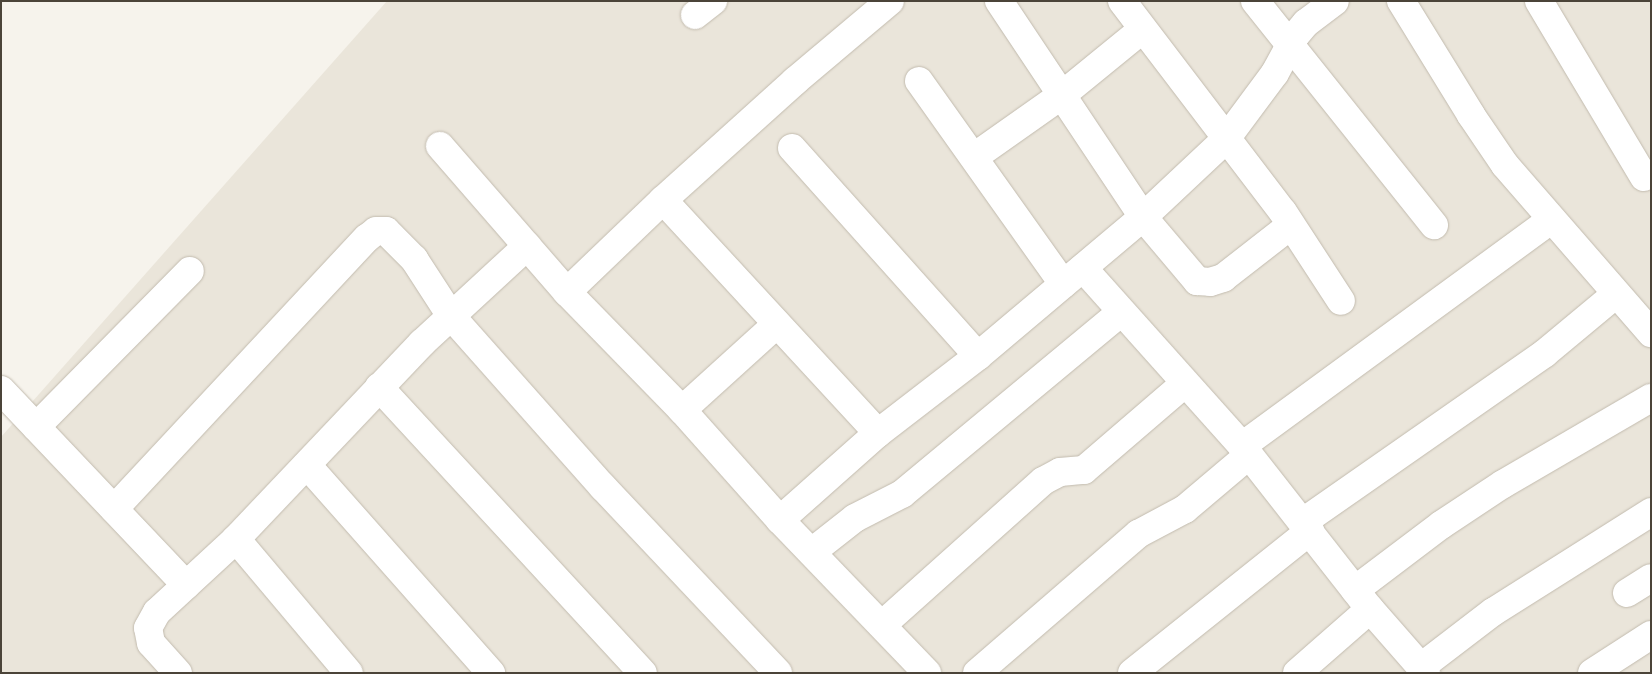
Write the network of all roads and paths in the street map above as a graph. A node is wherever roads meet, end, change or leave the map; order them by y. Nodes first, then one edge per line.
1 (890, 1) edge
2 (999, 1) edge
3 (1122, 1) edge
4 (1255, 1) edge
5 (1335, 1) edge
6 (1401, 1) edge
7 (1539, 1) edge
8 (1143, 29) junction
9 (1289, 48) junction
10 (919, 81) dead end
11 (1062, 95) junction
12 (1226, 138) junction
13 (440, 146) dead end
14 (792, 148) dead end
15 (974, 157) junction
16 (1644, 177) dead end
17 (662, 200) junction
18 (1143, 217) junction
19 (1551, 220) junction
20 (1291, 225) junction
21 (1434, 225) dead end
22 (527, 246) junction
23 (190, 271) dead end
24 (1073, 276) junction
25 (567, 292) junction
26 (1616, 294) junction
27 (1341, 300) dead end
28 (1121, 312) junction
29 (451, 316) junction
30 (777, 324) junction
31 (1651, 333) edge
32 (978, 356) junction
33 (1185, 382) junction
34 (379, 386) junction
35 (1, 390) edge
36 (1651, 398) edge
37 (682, 410) junction
38 (36, 427) junction
39 (878, 433) junction
40 (1246, 450) junction
41 (307, 465) junction
42 (114, 509) junction
43 (1651, 512) edge
44 (780, 520) junction
45 (1307, 526) junction
46 (236, 539) junction
47 (813, 551) junction
48 (1651, 578) edge
49 (186, 585) junction
50 (1627, 593) dead end
51 (1362, 600) junction
52 (882, 625) junction
53 (1651, 635) edge
54 (1424, 670) edge
55 (178, 673) edge
56 (349, 673) edge
57 (491, 673) edge
58 (643, 673) edge
59 (778, 673) edge
60 (927, 673) edge
61 (977, 673) edge
62 (1132, 673) edge
63 (1297, 673) edge
64 (1592, 673) edge

1 - 17 street
2 - 11 street
3 - 8 street
4 - 9 street
5 - 9 street
6 - 19 street
7 - 16 street
8 - 11 street
8 - 12 street
9 - 12 street
9 - 21 street
10 - 15 street
11 - 15 street
11 - 18 street
12 - 18 street
12 - 20 street
13 - 22 street
14 - 32 street
15 - 24 street
17 - 25 street
17 - 30 street
18 - 20 street
18 - 24 street
19 - 26 street
19 - 40 street
20 - 27 street
22 - 25 street
22 - 29 street
23 - 38 street
24 - 28 street
24 - 32 street
25 - 37 street
26 - 31 street
26 - 45 street
28 - 33 street
28 - 47 street
29 - 34 street
29 - 42 street
29 - 59 street
30 - 37 street
30 - 39 street
32 - 39 street
33 - 40 street
33 - 52 street
34 - 41 street
34 - 58 street
35 - 38 street
36 - 51 street
37 - 44 street
38 - 42 street
39 - 44 street
40 - 45 street
40 - 61 street
41 - 46 street
41 - 57 street
42 - 49 street
43 - 54 street
44 - 47 street
45 - 51 street
45 - 62 street
46 - 49 street
46 - 56 street
47 - 52 street
48 - 50 street
49 - 55 street
51 - 54 street
51 - 63 street
52 - 60 street
53 - 64 street

